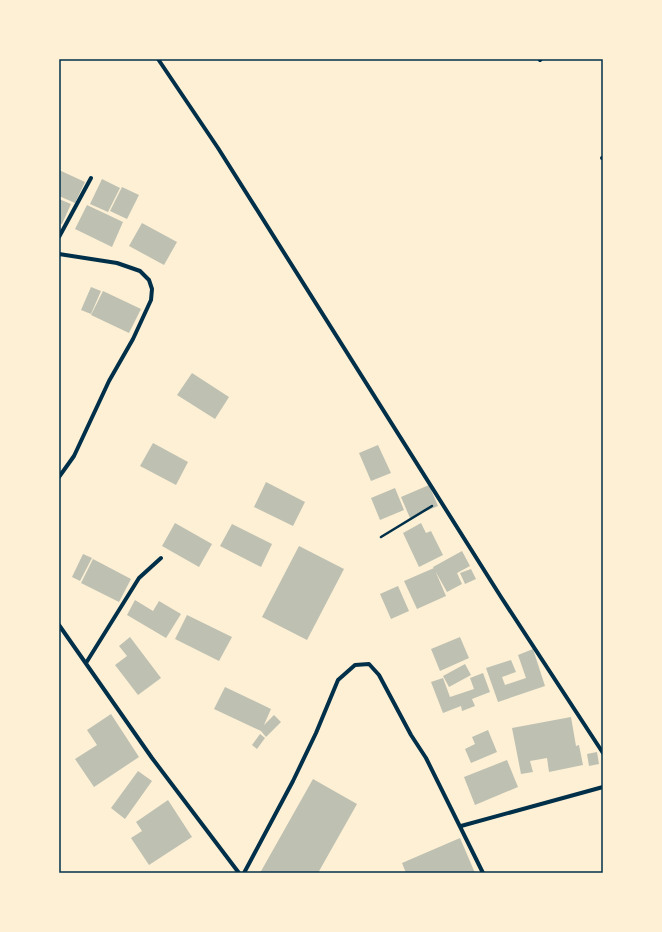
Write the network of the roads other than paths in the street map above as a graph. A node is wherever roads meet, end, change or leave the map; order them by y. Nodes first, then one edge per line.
1 (158, 59) edge
2 (91, 178) dead end
3 (59, 237) edge
4 (59, 254) edge
5 (59, 477) edge
6 (161, 558) dead end
7 (59, 625) edge
8 (86, 663) junction
9 (603, 753) edge
10 (603, 787) edge
11 (461, 826) junction
12 (239, 873) edge
13 (244, 873) edge
14 (483, 873) edge

1 - 9 street
2 - 3 street
4 - 5 street
6 - 8 street
7 - 8 street
8 - 12 street
10 - 11 street
11 - 13 street
11 - 14 street

